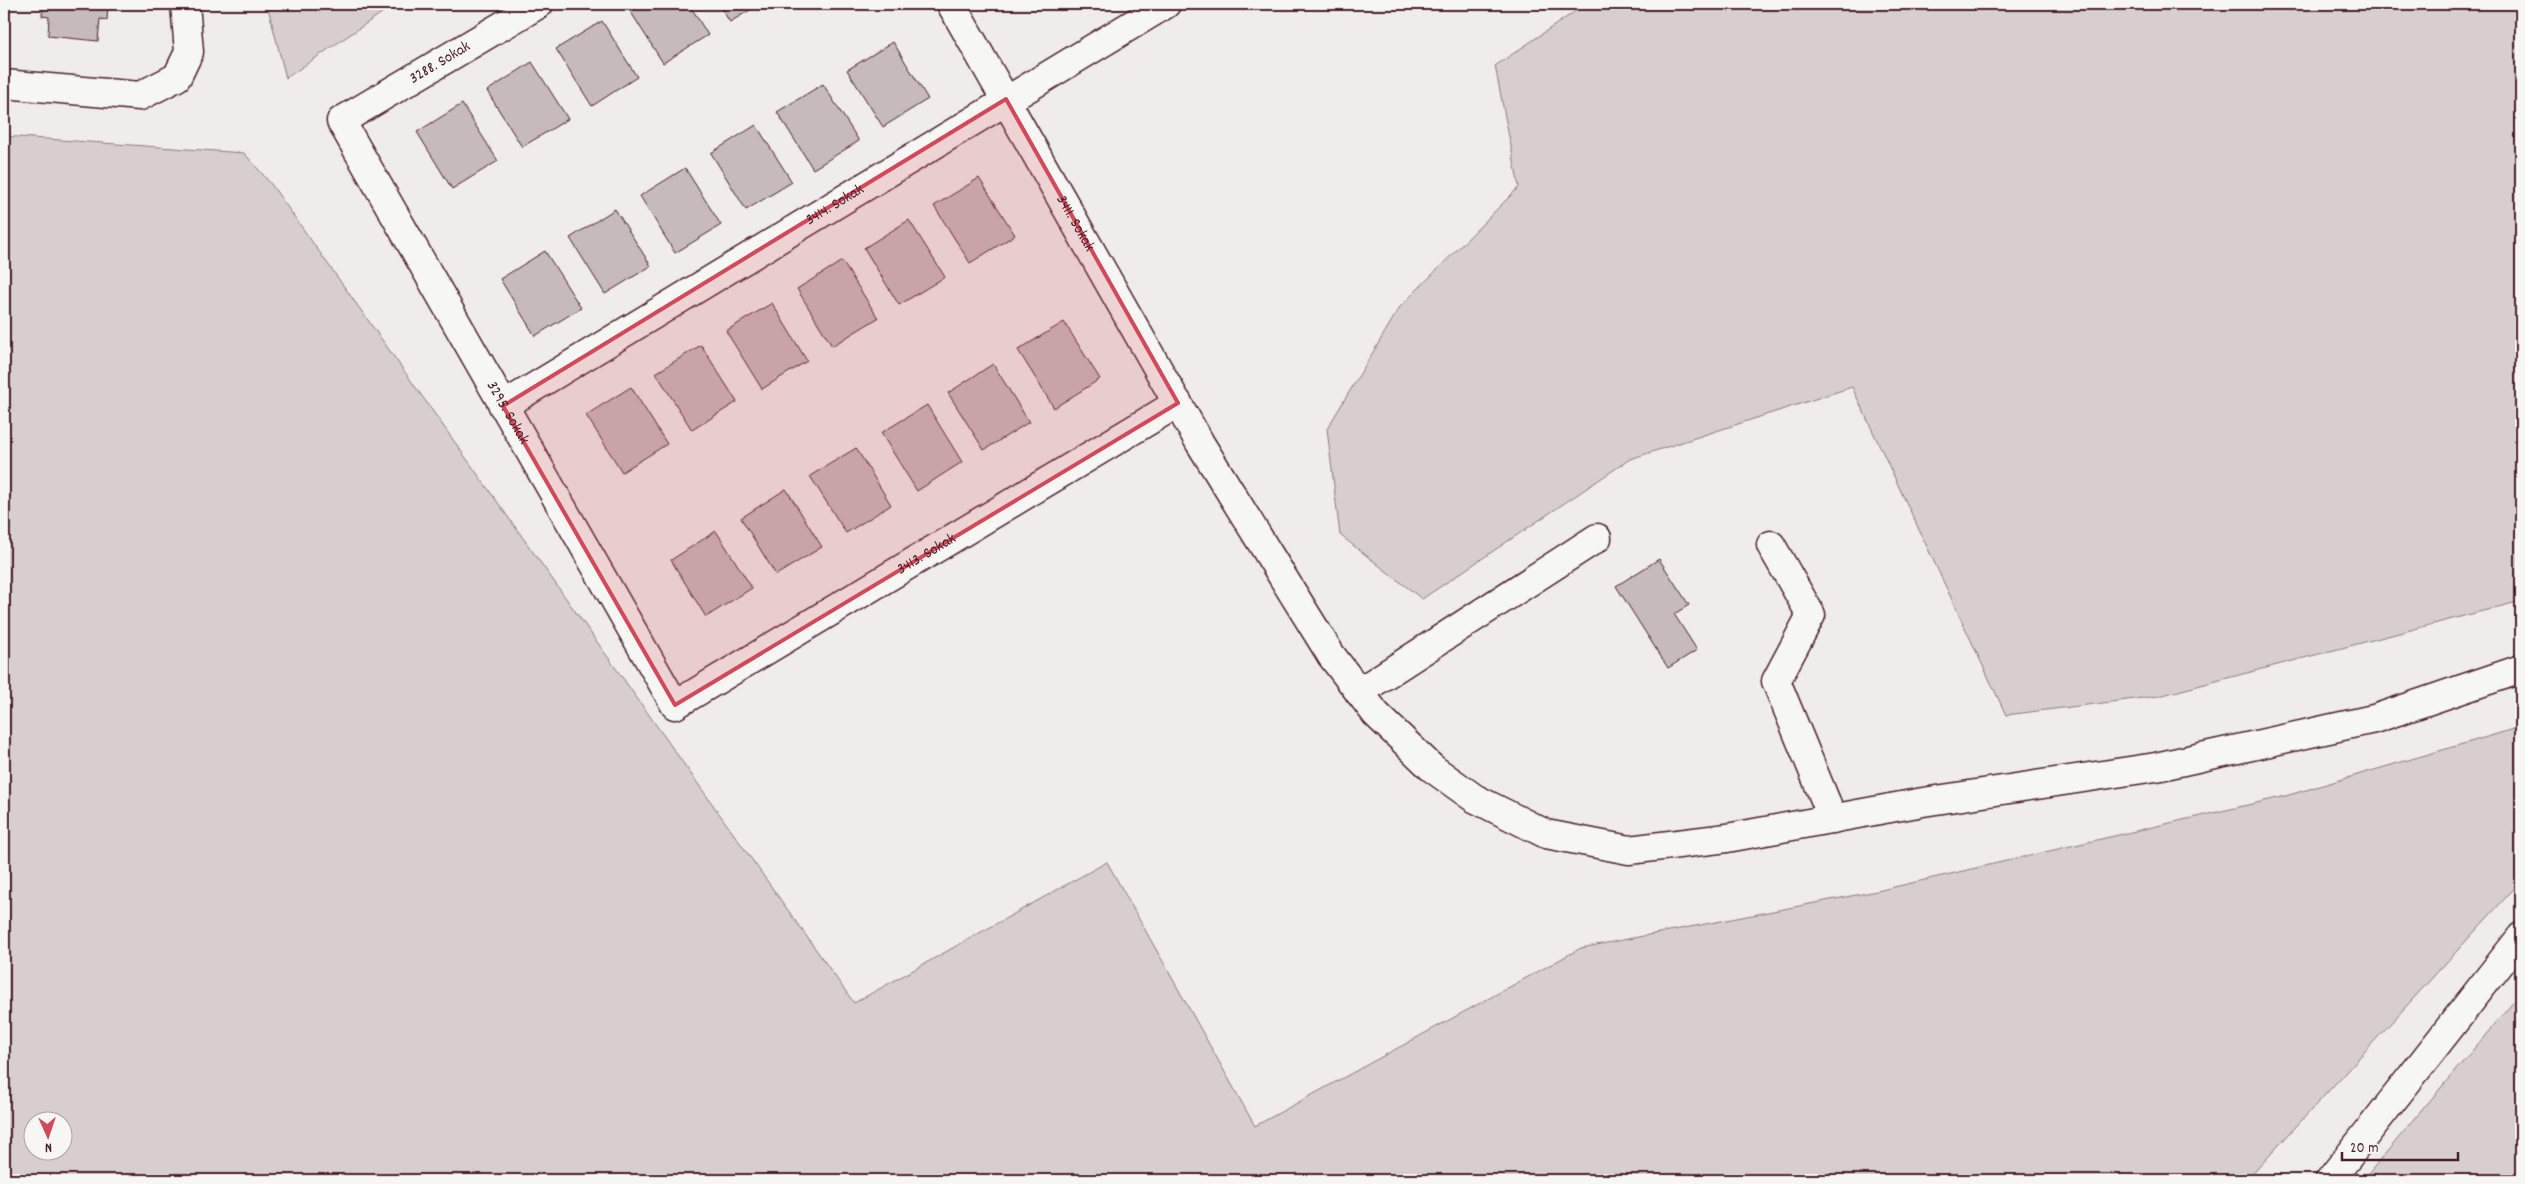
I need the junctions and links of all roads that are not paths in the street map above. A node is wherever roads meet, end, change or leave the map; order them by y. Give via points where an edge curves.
1 (186, 4) edge
2 (539, 4) edge
3 (951, 4) edge
4 (1166, 4) edge
5 (4, 84) edge
6 (1006, 99) junction
7 (341, 121) joint
8 (1178, 403) junction
9 (503, 406) junction
10 (1597, 538) dead end
11 (1771, 545) dead end
12 (2521, 670) edge
13 (1359, 692) junction
14 (675, 705) joint
15 (1833, 819) junction
16 (2521, 938) edge
17 (2330, 1180) edge

1 - 5 street via 189,52 177,77 140,96
2 - 7 street, 3288. Sokak
3 - 6 street, 3411. Sokak
4 - 6 street, 3414. Sokak
6 - 8 street, 3411. Sokak
6 - 9 street, 3414. Sokak
7 - 9 street, 3295. Sokak
8 - 13 street, 3411. Sokak via 1331,655
8 - 14 street, 3413. Sokak
9 - 14 street, 3295. Sokak
10 - 13 street
11 - 15 street via 1811,615 1776,680
12 - 15 street, 3411. Sokak via 2374,719 2156,767
13 - 15 street, 3411. Sokak via 1376,714 1432,768 1474,798 1546,834 1629,850 1728,838
16 - 17 street

